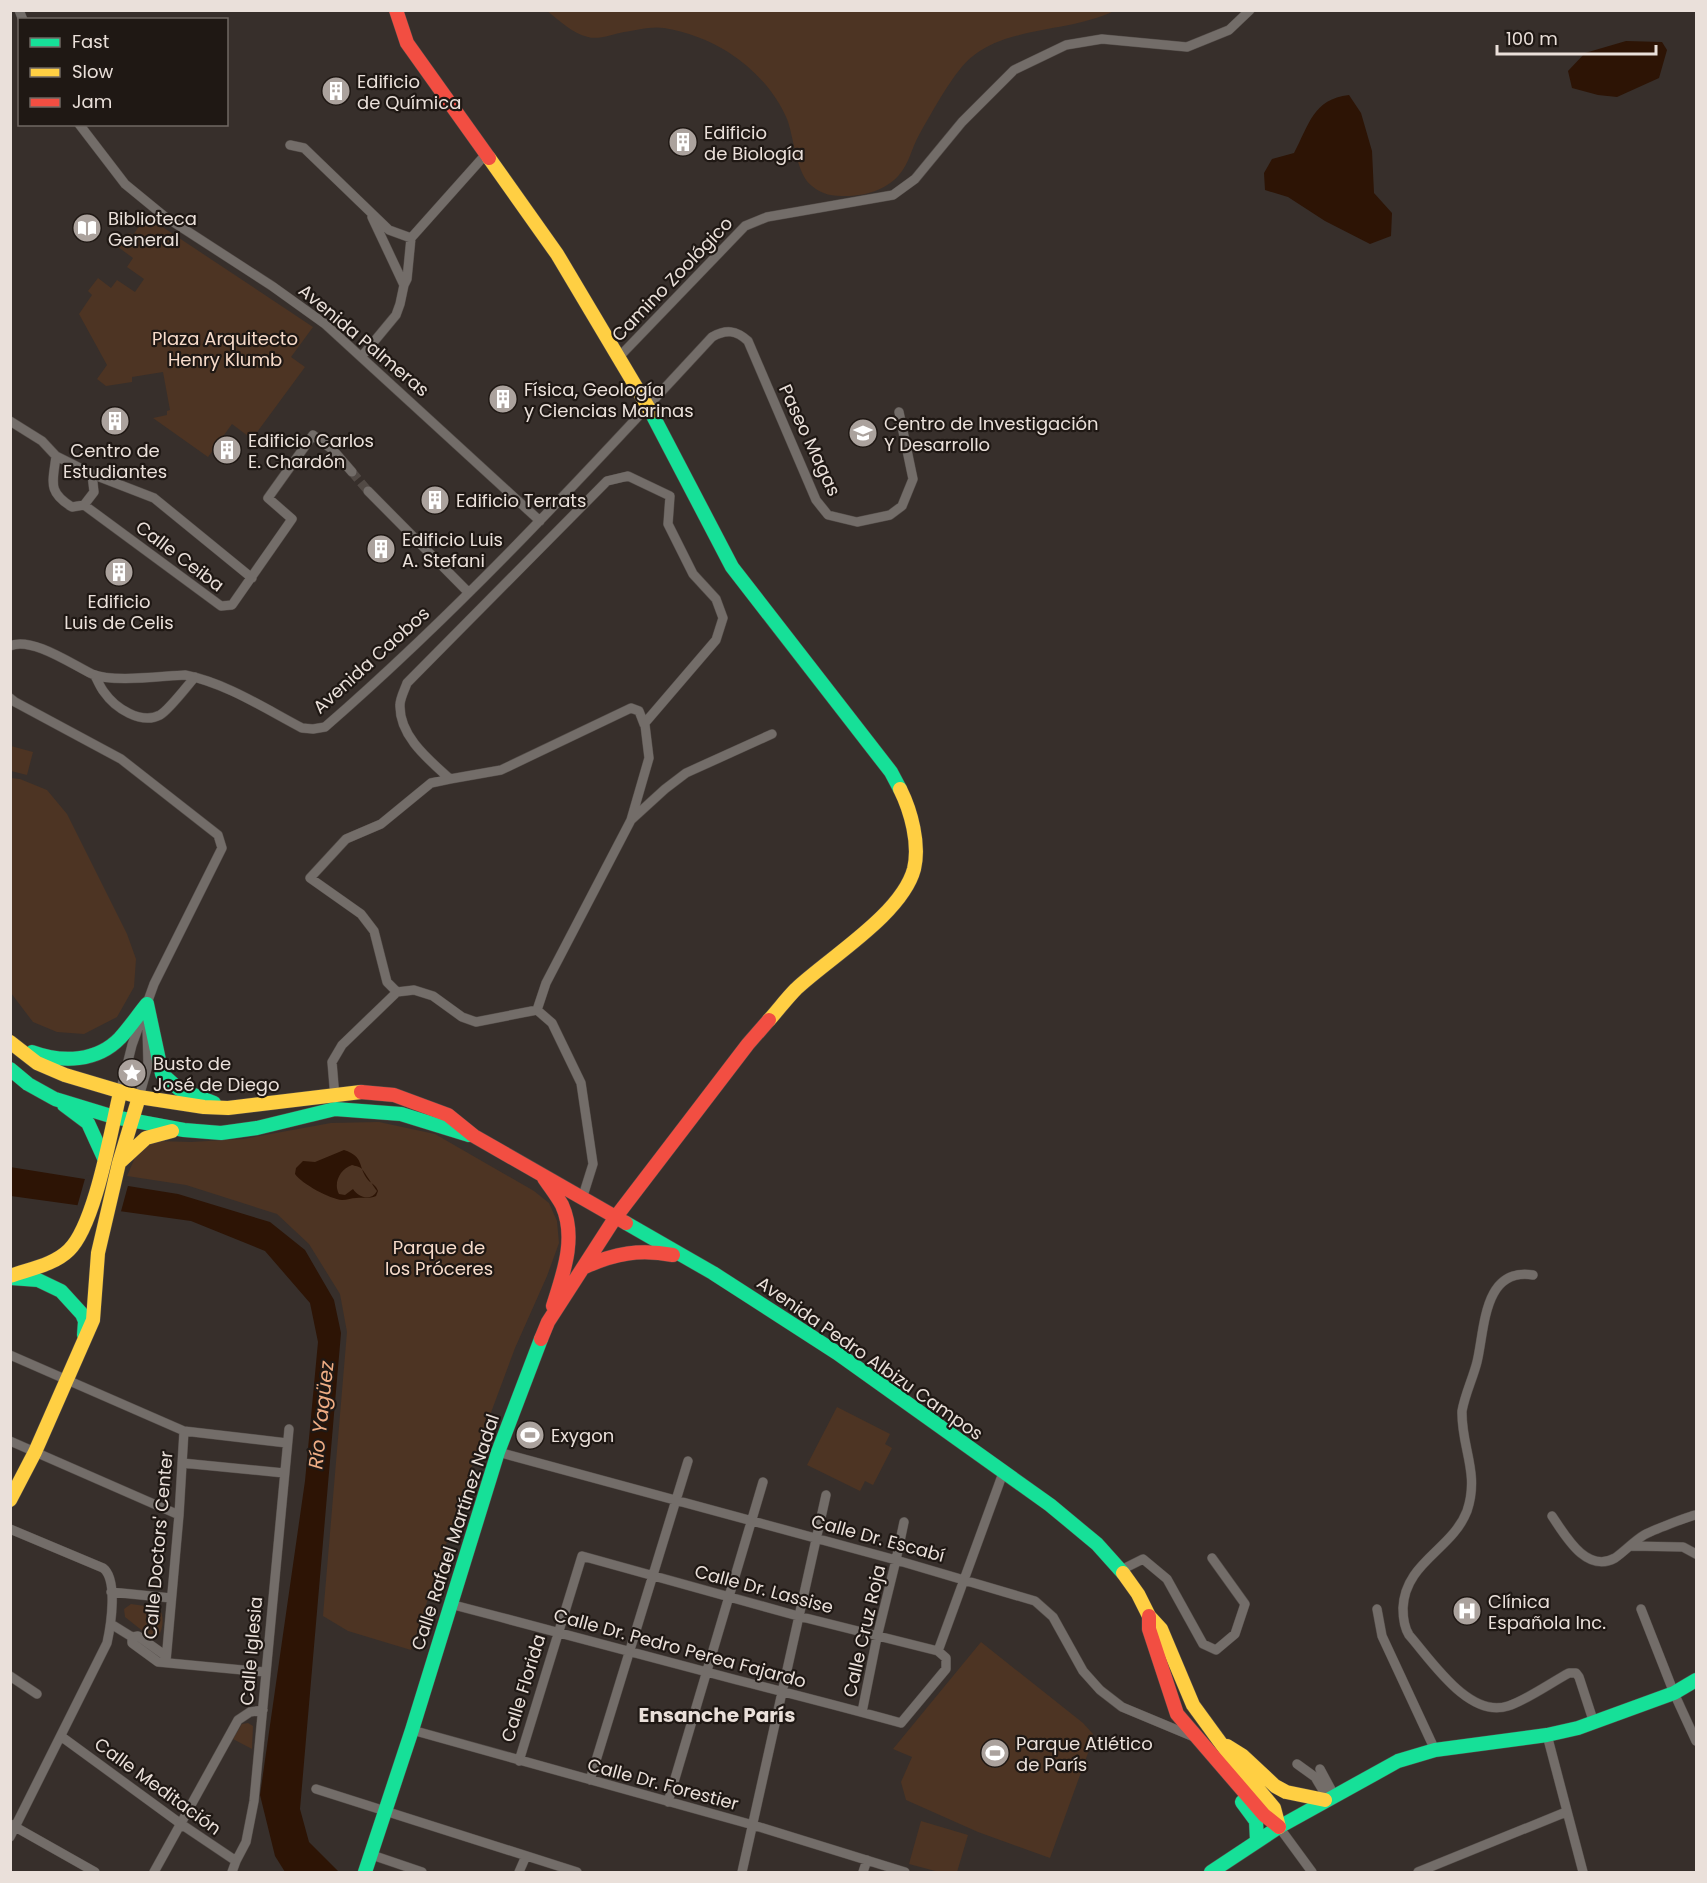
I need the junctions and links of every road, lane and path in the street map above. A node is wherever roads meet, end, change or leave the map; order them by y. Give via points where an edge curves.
1 (396, 10) edge
2 (1250, 10) edge
3 (81, 126) edge
4 (290, 145) dead end
5 (486, 154) junction
6 (370, 212) junction
7 (411, 238) junction
8 (404, 285) junction
9 (362, 356) junction
10 (619, 357) junction
11 (648, 406) junction
12 (899, 412) dead end
13 (10, 421) edge
14 (57, 456) junction
15 (352, 472) tunnel mouth
16 (92, 474) junction
17 (368, 491) tunnel mouth
18 (84, 505) junction
19 (540, 521) junction
20 (252, 578) junction
21 (468, 592) junction
22 (10, 646) edge
23 (95, 676) junction
24 (195, 677) junction
25 (10, 698) edge
26 (644, 724) junction
27 (772, 734) dead end
28 (450, 779) junction
29 (631, 820) junction
30 (397, 992) junction
31 (147, 1004) junction
32 (537, 1010) junction
33 (11, 1042) edge
34 (10, 1069) edge
35 (120, 1093) junction
36 (335, 1094) junction
37 (139, 1097) junction
38 (55, 1099) junction
39 (228, 1108) junction
40 (335, 1109) junction
41 (114, 1117) junction
42 (131, 1120) junction
43 (184, 1130) junction
44 (474, 1136) junction
45 (105, 1158) junction
46 (119, 1163) junction
47 (543, 1177) junction
48 (582, 1199) junction
49 (615, 1218) junction
50 (687, 1258) junction
51 (583, 1268) junction
52 (1533, 1275) dead end
53 (10, 1277) edge
54 (548, 1322) junction
55 (83, 1346) junction
56 (10, 1355) edge
57 (68, 1380) junction
58 (289, 1429) dead end
59 (184, 1431) junction
60 (10, 1442) edge
61 (287, 1443) junction
62 (35, 1452) junction
63 (498, 1452) junction
64 (688, 1461) dead end
65 (182, 1463) junction
66 (284, 1473) junction
67 (1003, 1473) junction
68 (763, 1482) dead end
69 (826, 1495) dead end
70 (10, 1500) edge
71 (676, 1501) junction
72 (179, 1515) junction
73 (1696, 1515) edge
74 (1552, 1516) dead end
75 (751, 1521) junction
76 (904, 1522) dead end
77 (10, 1529) edge
78 (818, 1538) junction
79 (1631, 1546) junction
80 (1696, 1554) edge
81 (582, 1556) joint
82 (1212, 1558) dead end
83 (897, 1560) junction
84 (1120, 1570) junction
85 (652, 1576) junction
86 (965, 1580) junction
87 (111, 1592) junction
88 (728, 1597) junction
89 (171, 1598) junction
90 (450, 1604) junction
91 (1377, 1609) dead end
92 (1641, 1609) dead end
93 (798, 1616) junction
94 (1149, 1616) junction
95 (111, 1624) junction
96 (557, 1633) junction
97 (877, 1637) junction
98 (938, 1651) junction
99 (630, 1652) junction
100 (166, 1659) junction
101 (705, 1671) junction
102 (265, 1672) junction
103 (10, 1676) edge
104 (1696, 1680) edge
105 (782, 1692) junction
106 (1674, 1693) junction
107 (37, 1695) dead end
108 (263, 1710) junction
109 (862, 1712) junction
110 (1594, 1723) junction
111 (412, 1730) junction
112 (1547, 1735) junction
113 (62, 1737) junction
114 (1196, 1738) junction
115 (1218, 1741) junction
116 (1696, 1741) edge
117 (1435, 1750) junction
118 (519, 1761) junction
119 (1298, 1764) dead end
120 (1320, 1769) dead end
121 (590, 1780) junction
122 (316, 1789) dead end
123 (1329, 1798) junction
124 (668, 1802) junction
125 (386, 1811) junction
126 (1566, 1812) junction
127 (181, 1824) junction
128 (13, 1825) edge
129 (753, 1825) junction
130 (1279, 1827) junction
131 (10, 1837) edge
132 (1257, 1840) junction
133 (372, 1855) junction
134 (526, 1856) junction
135 (867, 1860) junction
136 (236, 1861) junction
137 (561, 1870) edge
138 (95, 1872) edge
139 (154, 1872) edge
140 (232, 1872) edge
141 (365, 1872) edge
142 (422, 1872) edge
143 (519, 1872) edge
144 (577, 1872) edge
145 (742, 1872) edge
146 (863, 1872) edge
147 (905, 1872) edge
148 (1211, 1872) edge
149 (1312, 1872) edge
150 (1418, 1872) edge
151 (1583, 1872) edge

1 - 5 main road, Calle Rafael Martínez Nadal via 407,43
2 - 10 street, Camino Zoológico via 1229,30 1187,47 1102,39 1066,45 1014,70 915,179 893,195 767,217 745,226
3 - 9 street, Avenida Palmeras via 125,184 164,216 272,286
4 - 6 street via 304,148
5 - 7 street
5 - 10 main road, Calle Rafael Martínez Nadal via 557,254
6 - 7 street via 389,230
6 - 8 street
7 - 8 street
8 - 9 street via 396,315
9 - 19 street, Avenida Palmeras
10 - 11 main road, Calle Rafael Martínez Nadal
11 - 12 street, Paseo Magas via 712,337 729,331 740,333 755,354 816,500 828,514 857,522 890,514 902,506 913,479
11 - 19 street, Avenida Caobos
11 - 49 main road, Calle Rafael Martínez Nadal via 732,567 891,772 907,804 915,841 914,868 904,891 870,928 796,989 748,1044
13 - 14 street, Calle Ceiba via 42,441
14 - 16 street, Calle Ceiba
14 - 18 street, Calle Ceiba via 53,485 58,498 72,507
15 - 20 street, Calle Ceiba via 313,435 268,498 292,519
16 - 18 street via 94,492
16 - 20 street, Calle Ceiba via 154,498
17 - 21 street
18 - 20 street, Calle Ceiba via 221,606 232,605
19 - 21 street, Avenida Caobos
21 - 24 street, Avenida Caobos via 325,727 302,728 215,683
22 - 23 street, Avenida Caobos via 38,647
23 - 24 street, Avenida Caobos
23 - 24 street via 104,693 119,707 147,718 161,714
25 - 31 street via 121,759 218,835 222,849
26 - 28 street via 639,711 631,708 501,770
26 - 28 street via 716,640 723,618 716,599 693,574 668,524 670,496 628,476 607,481 408,682 399,704 403,726 425,757
26 - 29 street via 649,758
27 - 29 street via 686,773
28 - 30 street via 431,783 381,824 346,839 310,878 361,914 374,931 387,982
29 - 32 street via 546,983
30 - 32 street via 414,990 433,996 462,1017 477,1022
30 - 36 street via 342,1045 332,1062
31 - 33 main road via 119,1040 99,1054 43,1058
31 - 35 street
31 - 37 street via 148,1065
31 - 39 main road via 166,1080 181,1091
32 - 48 street via 552,1023 581,1083 593,1164
33 - 35 main road, Avenida Pedro Albizu Campos via 37,1064
34 - 38 main road
35 - 37 main road, Avenida Pedro Albizu Campos
35 - 41 main road
36 - 39 main road, Avenida Pedro Albizu Campos
36 - 40 street
36 - 44 main road, Avenida Pedro Albizu Campos via 394,1095 448,1115
37 - 39 main road, Avenida Pedro Albizu Campos
37 - 42 main road
38 - 41 main road, Avenida Pedro Albizu Campos
38 - 45 main road via 88,1123
40 - 43 main road, Avenida Pedro Albizu Campos via 239,1131
40 - 44 main road, Avenida Pedro Albizu Campos via 400,1114
41 - 42 main road, Avenida Pedro Albizu Campos
41 - 45 main road
42 - 43 main road, Avenida Pedro Albizu Campos
42 - 46 main road
43 - 46 main road via 146,1138
44 - 47 main road, Avenida Pedro Albizu Campos
45 - 53 main road via 88,1216 69,1250
46 - 55 main road via 98,1253 93,1320
47 - 48 main road, Avenida Pedro Albizu Campos
47 - 54 main road via 564,1209 570,1236 567,1262
48 - 49 main road, Avenida Pedro Albizu Campos
49 - 50 main road, Avenida Pedro Albizu Campos
49 - 51 main road, Calle Rafael Martínez Nadal
50 - 51 main road via 648,1250 628,1251
50 - 67 main road, Avenida Pedro Albizu Campos via 837,1353
51 - 54 main road, Calle Rafael Martínez Nadal
52 - 110 street via 1509,1278 1490,1301 1462,1411 1472,1471 1470,1497 1452,1535 1409,1582 1404,1595 1405,1628 1466,1697 1492,1708 1509,1706 1569,1673 1576,1673
53 - 55 main road via 42,1280 68,1294 85,1320
54 - 63 main road, Calle Rafael Martínez Nadal
55 - 57 main road
56 - 57 street
57 - 59 street
57 - 62 main road
58 - 61 street, Calle Iglesia
59 - 61 street
59 - 65 street, Calle Doctors' Center
60 - 62 street
61 - 66 street, Calle Iglesia
62 - 70 main road
62 - 72 street
63 - 71 street, Calle Dr. Escabí
63 - 90 main road, Calle Rafael Martínez Nadal
64 - 71 street
65 - 66 street
65 - 72 street, Calle Doctors' Center
66 - 102 street, Calle Iglesia
67 - 84 main road, Avenida Pedro Albizu Campos via 1050,1505 1097,1544
67 - 86 street
68 - 75 street
69 - 78 street
71 - 75 street, Calle Dr. Escabí
71 - 85 street
72 - 89 street, Calle Doctors' Center
73 - 79 street via 1644,1535
74 - 79 street via 1572,1544 1590,1560 1612,1559
75 - 78 street, Calle Dr. Escabí
75 - 88 street
76 - 83 street, Calle Cruz Roja
77 - 87 street via 103,1568 111,1578
78 - 83 street, Calle Dr. Escabí
78 - 93 street
79 - 80 street via 1683,1547
81 - 85 street, Calle Dr. Lassise
81 - 96 street, Calle Florida
82 - 84 street via 1245,1604 1235,1634 1216,1650 1203,1644 1167,1579 1143,1559
83 - 86 street, Calle Dr. Escabí
83 - 97 street, Calle Cruz Roja
84 - 94 main road, Avenida Pedro Albizu Campos
85 - 88 street, Calle Dr. Lassise
85 - 99 street
86 - 98 street
86 - 114 street, Calle Dr. Escabí via 1035,1600 1053,1617 1083,1671 1100,1690 1122,1707
87 - 89 street
87 - 95 street
88 - 93 street, Calle Dr. Lassise
88 - 101 street
89 - 100 street, Calle Doctors' Center
90 - 96 street, Calle Dr. Pedro Perea Fajardo
90 - 111 main road, Calle Rafael Martínez Nadal
91 - 117 street via 1382,1636
92 - 106 street
93 - 97 street, Calle Dr. Lassise
93 - 105 street
94 - 114 main road, Avenida Pedro Albizu Campos via 1149,1629 1177,1714
94 - 115 main road, Avenida Pedro Albizu Campos via 1161,1629 1193,1705
95 - 100 street via 132,1637 138,1636
95 - 113 street via 107,1643
96 - 99 street, Calle Dr. Pedro Perea Fajardo
96 - 118 street, Calle Florida
97 - 98 street, Calle Dr. Lassise
97 - 109 street, Calle Cruz Roja
98 - 109 street, Calle Dr. Pedro Perea Fajardo via 946,1658 946,1669 901,1723
99 - 101 street, Calle Dr. Pedro Perea Fajardo
99 - 121 street
100 - 102 street
101 - 105 street, Calle Dr. Pedro Perea Fajardo
101 - 124 street
102 - 108 street, Calle Iglesia
103 - 107 street
104 - 106 main road
105 - 109 street, Calle Dr. Pedro Perea Fajardo
105 - 129 street
106 - 110 main road
106 - 116 street
108 - 127 street via 238,1720
108 - 136 street, Calle Iglesia via 252,1812 246,1842
110 - 112 main road
111 - 118 street, Calle Dr. Forestier
111 - 125 main road, Calle Rafael Martínez Nadal
112 - 117 main road
112 - 126 street
113 - 127 street, Calle Meditación
113 - 128 street
114 - 130 main road, Avenida Pedro Albizu Campos
114 - 132 main road via 1198,1752 1251,1812 1256,1821
115 - 123 main road via 1286,1792
115 - 130 main road, Avenida Pedro Albizu Campos via 1274,1808
117 - 123 main road via 1398,1761
118 - 121 street, Calle Dr. Forestier
119 - 123 street via 1315,1777
120 - 123 street
121 - 124 street, Calle Dr. Forestier
122 - 125 street
123 - 130 main road
124 - 129 street, Calle Dr. Forestier
125 - 133 main road, Calle Rafael Martínez Nadal
125 - 134 street
126 - 150 street
126 - 151 street
127 - 136 street, Calle Meditación
127 - 139 street
128 - 131 street
128 - 138 street
129 - 135 street, Calle Dr. Forestier
129 - 145 street
130 - 132 main road
130 - 149 street
132 - 148 main road
133 - 141 main road, Calle Rafael Martínez Nadal
133 - 142 street
134 - 137 street
134 - 143 street
135 - 146 street
135 - 147 street, Calle Dr. Forestier
136 - 140 street, Calle Iglesia
137 - 144 street

